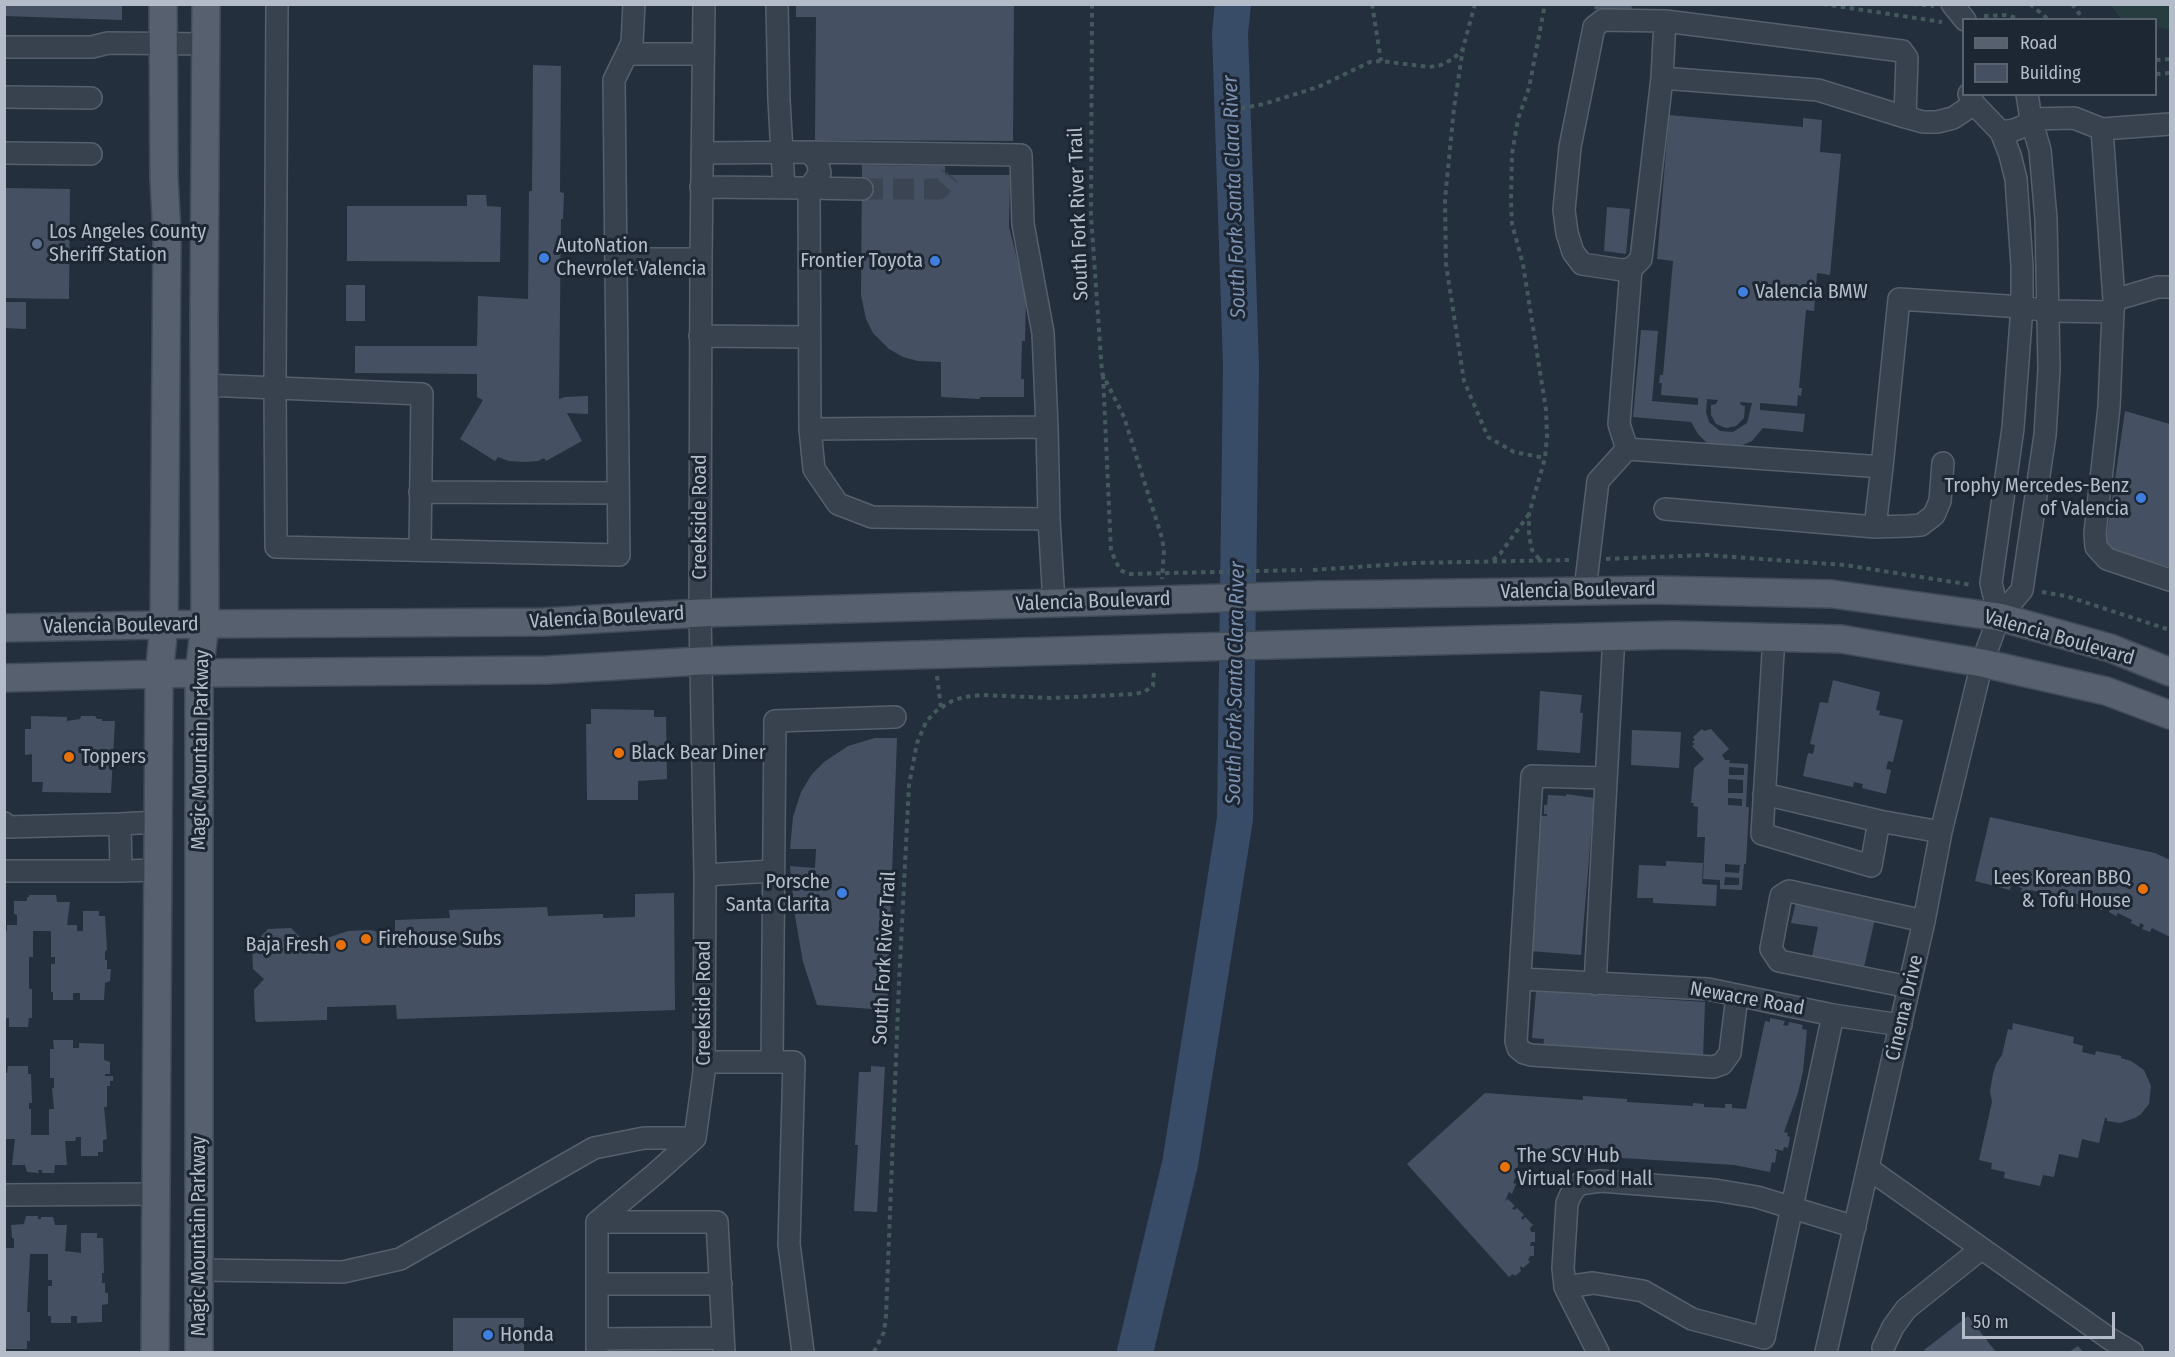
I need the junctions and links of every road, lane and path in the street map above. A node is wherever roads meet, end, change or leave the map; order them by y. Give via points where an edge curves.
1 (163, 4) edge
2 (206, 4) edge
3 (277, 4) edge
4 (634, 4) edge
5 (704, 4) edge
6 (777, 4) edge
7 (1092, 4) edge
8 (1372, 4) edge
9 (1475, 4) edge
10 (1545, 4) edge
11 (1823, 4) edge
12 (1913, 4) edge
13 (1940, 4) edge
14 (2030, 4) edge
15 (2072, 4) edge
16 (1961, 16) edge
17 (2016, 18) edge
18 (2047, 18) edge
19 (2082, 18) edge
20 (1665, 21) junction
21 (164, 44) junction
22 (206, 44) junction
23 (4, 47) edge
24 (1463, 48) junction
25 (627, 54) junction
26 (703, 54) junction
27 (1381, 61) junction
28 (1662, 78) junction
29 (2027, 96) edge
30 (4, 97) edge
31 (91, 98) dead end
32 (1972, 99) edge
33 (1232, 110) dead end
34 (1905, 117) junction
35 (2031, 119) junction
36 (2170, 124) edge
37 (2102, 129) junction
38 (2001, 132) junction
39 (783, 152) junction
40 (809, 152) junction
41 (4, 153) edge
42 (702, 153) junction
43 (91, 154) dead end
44 (701, 188) junction
45 (784, 188) junction
46 (809, 188) junction
47 (862, 189) tunnel mouth
48 (616, 259) junction
49 (700, 259) junction
50 (1631, 269) junction
51 (2170, 288) edge
52 (2113, 306) junction
53 (2022, 307) junction
54 (2048, 311) junction
55 (700, 336) junction
56 (809, 337) junction
57 (1102, 374) junction
58 (206, 386) junction
59 (275, 387) junction
60 (1124, 417) dead end
61 (1047, 427) junction
62 (810, 429) junction
63 (1627, 449) junction
64 (1545, 458) junction
65 (1943, 464) dead end
66 (1882, 467) junction
67 (420, 492) junction
68 (618, 493) junction
69 (1665, 509) dead end
70 (1529, 514) junction
71 (1049, 519) junction
72 (1875, 527) junction
73 (420, 549) junction
74 (1539, 560) dead end
75 (2170, 580) edge
76 (1315, 582) junction
77 (1585, 590) junction
78 (1054, 603) junction
79 (700, 613) junction
80 (1999, 617) junction
81 (205, 624) junction
82 (164, 626) junction
83 (4, 628) edge
84 (1614, 635) junction
85 (1774, 637) junction
86 (700, 661) junction
87 (1982, 663) junction
88 (937, 672) dead end
89 (2170, 672) edge
90 (199, 673) junction
91 (159, 675) junction
92 (4, 678) edge
93 (1074, 697) dead end
94 (941, 707) junction
95 (2170, 715) edge
96 (895, 717) dead end
97 (1606, 778) junction
98 (1764, 794) junction
99 (1880, 821) junction
100 (157, 822) junction
101 (4, 824) edge
102 (120, 824) junction
103 (1941, 832) junction
104 (157, 870) junction
105 (4, 871) edge
106 (121, 871) junction
107 (772, 871) junction
108 (705, 875) junction
109 (1924, 921) junction
110 (1521, 979) junction
111 (1595, 984) junction
112 (1909, 987) junction
113 (1737, 996) junction
114 (1833, 1015) junction
115 (1900, 1025) junction
116 (704, 1062) junction
117 (772, 1062) junction
118 (695, 1138) junction
119 (1869, 1168) junction
120 (155, 1194) junction
121 (4, 1195) edge
122 (1793, 1208) junction
123 (597, 1222) junction
124 (1855, 1227) junction
125 (1981, 1249) junction
126 (200, 1270) junction
127 (597, 1284) junction
128 (721, 1284) junction
129 (1565, 1287) junction
130 (724, 1345) edge
131 (597, 1346) edge
132 (1883, 1348) dead end
133 (155, 1353) edge
134 (199, 1353) edge
135 (803, 1353) edge
136 (874, 1353) edge
137 (1598, 1353) edge
138 (1826, 1353) edge
139 (2132, 1353) edge

1 - 21 main road, Magic Mountain Parkway
2 - 22 main road, Magic Mountain Parkway
3 - 59 street
4 - 25 street via 632,43
5 - 26 street, Creekside Road
6 - 39 street
7 - 57 path, South Fork River Trail via 1091,216
8 - 27 path
9 - 24 path
10 - 64 path via 1529,88 1516,128 1511,201 1546,410
11 - 16 path
12 - 13 path
14 - 18 path
15 - 19 path
16 - 17 path via 1996,14
20 - 28 street
20 - 34 street via 1902,51 1907,58
20 - 50 street via 1603,20 1594,27 1570,147 1564,210 1573,252 1582,264
21 - 22 street
21 - 23 street via 108,42 92,47
21 - 82 main road, Magic Mountain Parkway
22 - 58 main road, Magic Mountain Parkway
24 - 27 path via 1453,59 1428,68
24 - 64 path via 1445,199 1446,264 1464,381 1488,437 1514,452
25 - 26 street
25 - 48 street via 614,80
26 - 42 street, Creekside Road
27 - 33 path via 1370,62 1318,87
28 - 34 street via 1818,90
28 - 50 street via 1641,259
29 - 35 street
30 - 31 street
32 - 34 street via 1953,118 1923,122
32 - 38 street
35 - 37 street via 2074,118
35 - 38 street via 2024,126
35 - 54 street via 2040,150
36 - 37 street
37 - 52 street
38 - 53 street via 2016,179
39 - 40 street
39 - 42 street
39 - 45 street
40 - 46 street via 820,173
40 - 61 street via 951,164 1021,155 1023,224 1043,333
41 - 43 street
42 - 44 street, Creekside Road
44 - 45 street
44 - 49 street, Creekside Road
45 - 46 street
46 - 47 street
46 - 56 street
48 - 49 street
48 - 68 street
49 - 55 street, Creekside Road
50 - 63 street via 1619,424
51 - 52 street via 2158,287
52 - 54 street
52 - 75 street via 2109,407 2096,547 2107,559
53 - 54 street
53 - 66 street via 1899,299
53 - 80 street via 2013,428 1991,583
54 - 80 street via 2045,435 2022,590
55 - 56 street
55 - 79 street, Creekside Road
56 - 62 street
57 - 60 path, South Fork River Trail
57 - 76 path, bridge via 1111,551 1120,570 1129,574
58 - 59 street
58 - 81 main road, Magic Mountain Parkway
59 - 67 street via 422,394
59 - 73 street via 276,547
61 - 62 street
61 - 71 street
62 - 71 street via 814,469 838,504 872,517
63 - 66 street
63 - 77 street via 1598,482
64 - 70 path
65 - 72 street via 1940,501 1934,515 1921,525
66 - 72 street
67 - 68 street
67 - 73 street
68 - 73 street via 619,555
69 - 72 street
70 - 74 path via 1532,550
70 - 76 path via 1492,560 1414,563
71 - 78 street
76 - 77 main road, Valencia Boulevard
76 - 78 main road, Valencia Boulevard, bridge via 1128,601
77 - 80 main road, Valencia Boulevard via 1832,594
78 - 79 main road, Valencia Boulevard
79 - 81 main road, Valencia Boulevard via 544,622
79 - 86 street, Creekside Road
80 - 87 street, Cinema Drive
80 - 89 main road, Valencia Boulevard via 2110,648
81 - 82 main road, Valencia Boulevard
81 - 90 main road, Magic Mountain Parkway
82 - 83 main road, Valencia Boulevard
82 - 91 main road, Magic Mountain Parkway
84 - 85 main road, Valencia Boulevard
84 - 86 main road, Valencia Boulevard, bridge
84 - 97 street
85 - 87 main road, Valencia Boulevard via 1841,639
85 - 98 street
86 - 90 main road, Valencia Boulevard via 548,670
86 - 108 street, Creekside Road
87 - 95 main road, Valencia Boulevard via 2106,691
87 - 103 street, Cinema Drive
88 - 94 path
90 - 91 main road, Valencia Boulevard
90 - 126 main road, Magic Mountain Parkway
91 - 92 main road, Valencia Boulevard
91 - 100 main road, Magic Mountain Parkway
93 - 94 path via 982,695 952,700
94 - 136 path, South Fork River Trail via 926,722 909,785 886,1315 884,1332
96 - 107 street via 775,721
97 - 110 street via 1532,776
97 - 111 street
98 - 99 street
98 - 99 street via 1762,834 1871,866
99 - 103 street
100 - 102 street
100 - 104 main road, Magic Mountain Parkway
101 - 102 street
102 - 106 street
103 - 109 street, Cinema Drive
104 - 106 street
104 - 120 main road, Magic Mountain Parkway
105 - 106 street
107 - 108 street
107 - 117 street
108 - 116 street, Creekside Road
109 - 112 street, Cinema Drive
109 - 112 street via 1789,891 1781,896 1771,950 1779,961
110 - 111 street, Newacre Road
110 - 113 street via 1516,1041 1524,1053 1531,1055 1713,1067 1722,1064 1730,1053
111 - 113 street, Newacre Road via 1708,988
112 - 115 street, Cinema Drive
113 - 114 street, Newacre Road
114 - 115 street, Newacre Road
114 - 122 street
115 - 119 street, Cinema Drive
116 - 117 street
116 - 118 street, Creekside Road
117 - 135 street via 795,1062 789,1244
118 - 123 street
118 - 126 street via 644,1137 594,1148 400,1259 343,1272
119 - 124 street, Cinema Drive
119 - 125 street
120 - 121 street
120 - 133 main road, Magic Mountain Parkway
122 - 124 street
122 - 129 street via 1715,1190 1601,1181 1579,1185 1567,1203
122 - 129 street via 1764,1338 1692,1319 1643,1291 1593,1283
123 - 127 street
123 - 128 street via 717,1222
124 - 138 street, Cinema Drive
125 - 132 street via 1906,1309
125 - 139 street
126 - 134 main road, Magic Mountain Parkway
127 - 128 street
127 - 131 street
128 - 130 street
129 - 137 street
130 - 131 street

